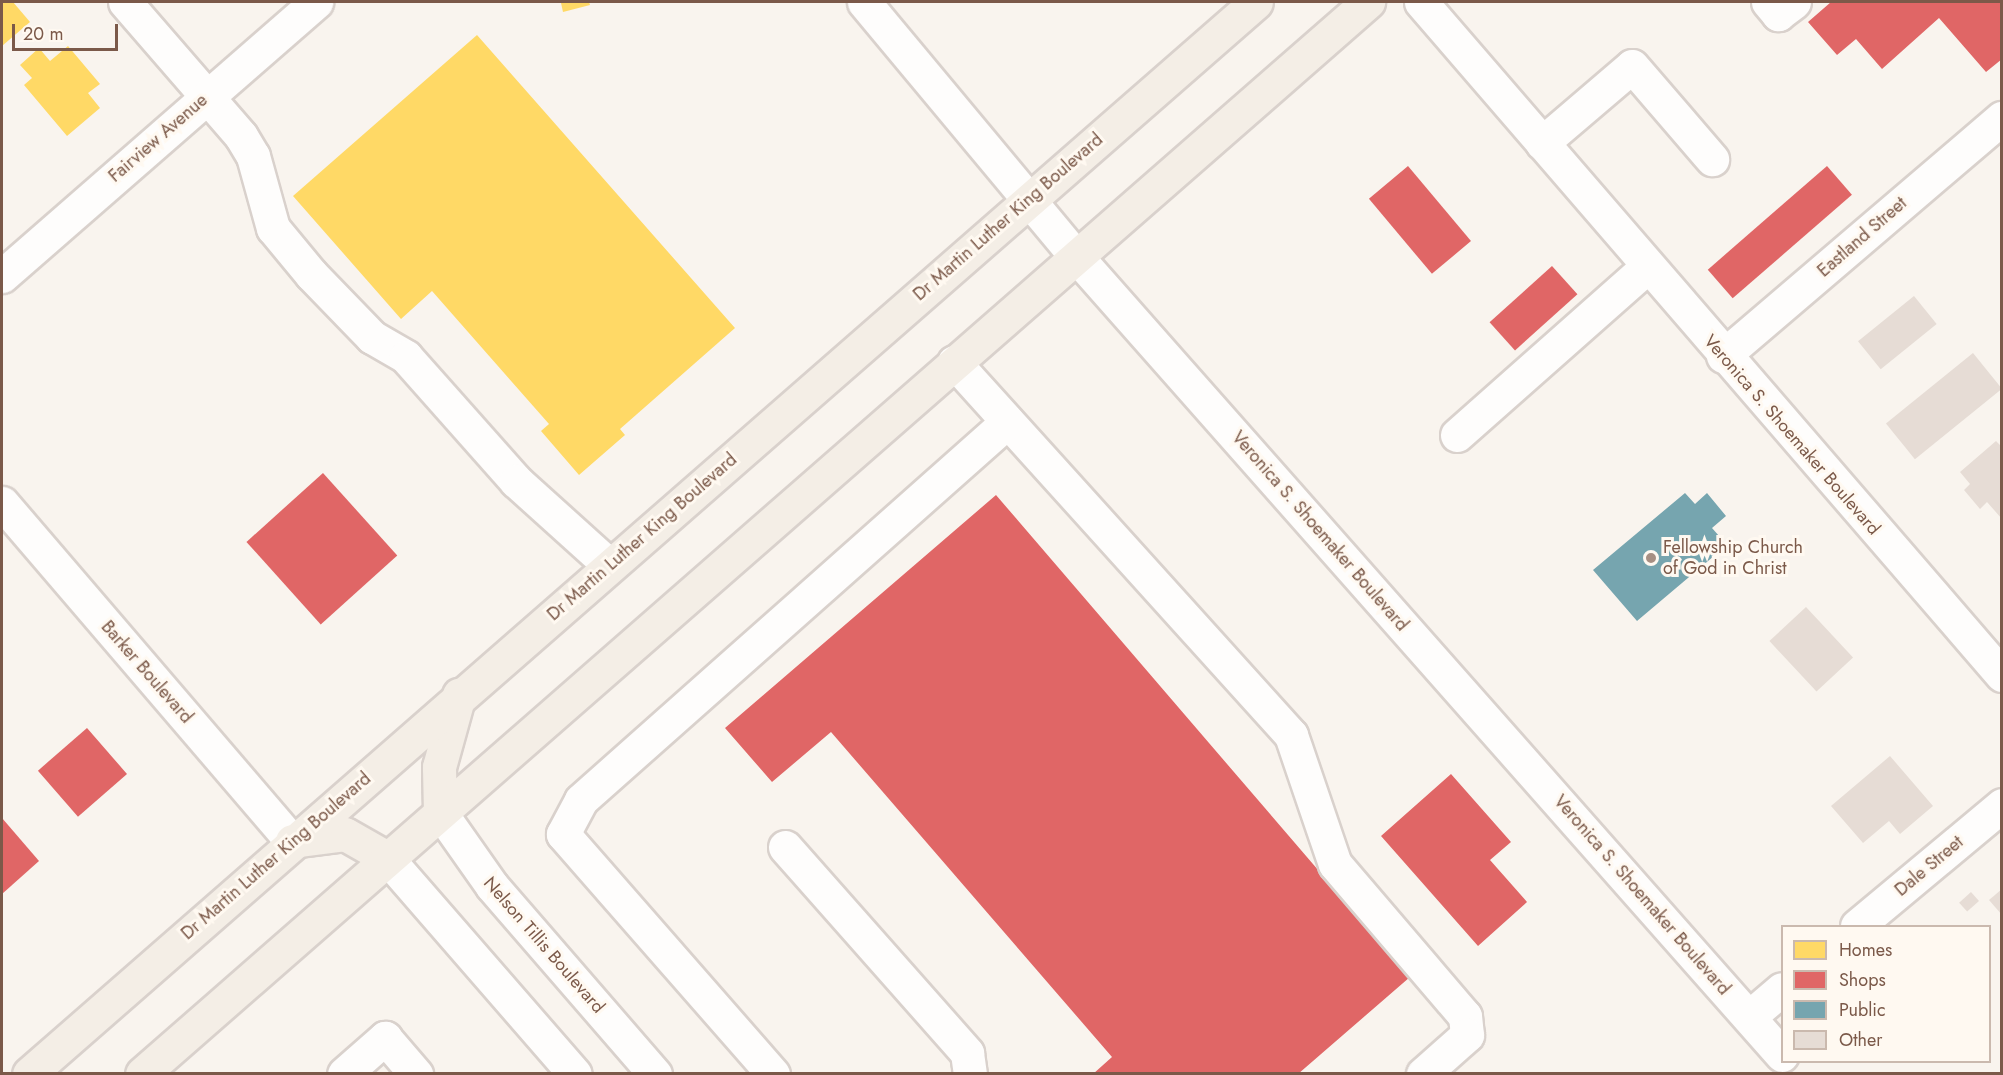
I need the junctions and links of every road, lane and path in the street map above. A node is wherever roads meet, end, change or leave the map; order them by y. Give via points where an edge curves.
1 (125, 2) edge
2 (316, 2) edge
3 (864, 2) edge
4 (1256, 2) edge
5 (1368, 2) edge
6 (1421, 2) edge
7 (1768, 2) edge
8 (1794, 2) edge
9 (204, 96) junction
10 (2001, 118) edge
11 (1542, 143) junction
12 (1712, 159) dead end
13 (1029, 200) junction
14 (1076, 256) junction
15 (1647, 267) junction
16 (2, 276) edge
17 (1724, 356) junction
18 (954, 362) junction
19 (1007, 422) junction
20 (1457, 435) dead end
21 (2, 503) edge
22 (609, 565) junction
23 (2001, 675) edge
24 (459, 696) junction
25 (2001, 805) edge
26 (440, 812) junction
27 (292, 841) junction
28 (785, 847) dead end
29 (387, 858) junction
30 (1859, 925) edge
31 (1781, 990) edge
32 (1749, 1017) junction
33 (1781, 1054) edge
34 (29, 1074) edge
35 (142, 1074) edge
36 (344, 1074) edge
37 (416, 1074) edge
38 (574, 1074) edge
39 (655, 1074) edge
40 (773, 1074) edge
41 (970, 1074) edge
42 (1423, 1074) edge

1 - 9 street
2 - 9 street, Fairview Avenue
3 - 13 street, Veronica S. Shoemaker Boulevard
4 - 13 main road, Dr Martin Luther King Boulevard
5 - 14 main road
6 - 11 street, Veronica S. Shoemaker Boulevard
7 - 8 street via 1778,14
9 - 16 street, Fairview Avenue
9 - 22 street via 241,136 253,156 273,228 311,274 372,337 406,357 516,481
10 - 17 street, Eastland Street
11 - 12 street via 1632,66
11 - 15 street, Veronica S. Shoemaker Boulevard
13 - 14 street, Veronica S. Shoemaker Boulevard
13 - 22 main road, Dr Martin Luther King Boulevard
14 - 18 main road
14 - 32 street, Veronica S. Shoemaker Boulevard
15 - 17 street, Veronica S. Shoemaker Boulevard
15 - 20 street
17 - 23 street, Veronica S. Shoemaker Boulevard
18 - 19 street
18 - 26 main road
19 - 40 street via 581,800 563,834
19 - 42 street via 1291,735 1335,864 1465,1016 1467,1035
21 - 27 street, Barker Boulevard
22 - 24 main road, Dr Martin Luther King Boulevard
24 - 26 main road via 439,767
24 - 27 main road, Dr Martin Luther King Boulevard
25 - 30 street, Dale Street
26 - 29 main road
26 - 39 street, Nelson Tillis Boulevard via 492,886
27 - 29 main road via 345,834
27 - 34 main road, Dr Martin Luther King Boulevard
28 - 41 street via 967,1053
29 - 35 main road
29 - 38 street
31 - 32 street
32 - 33 street, Veronica S. Shoemaker Boulevard
36 - 37 street via 385,1038

